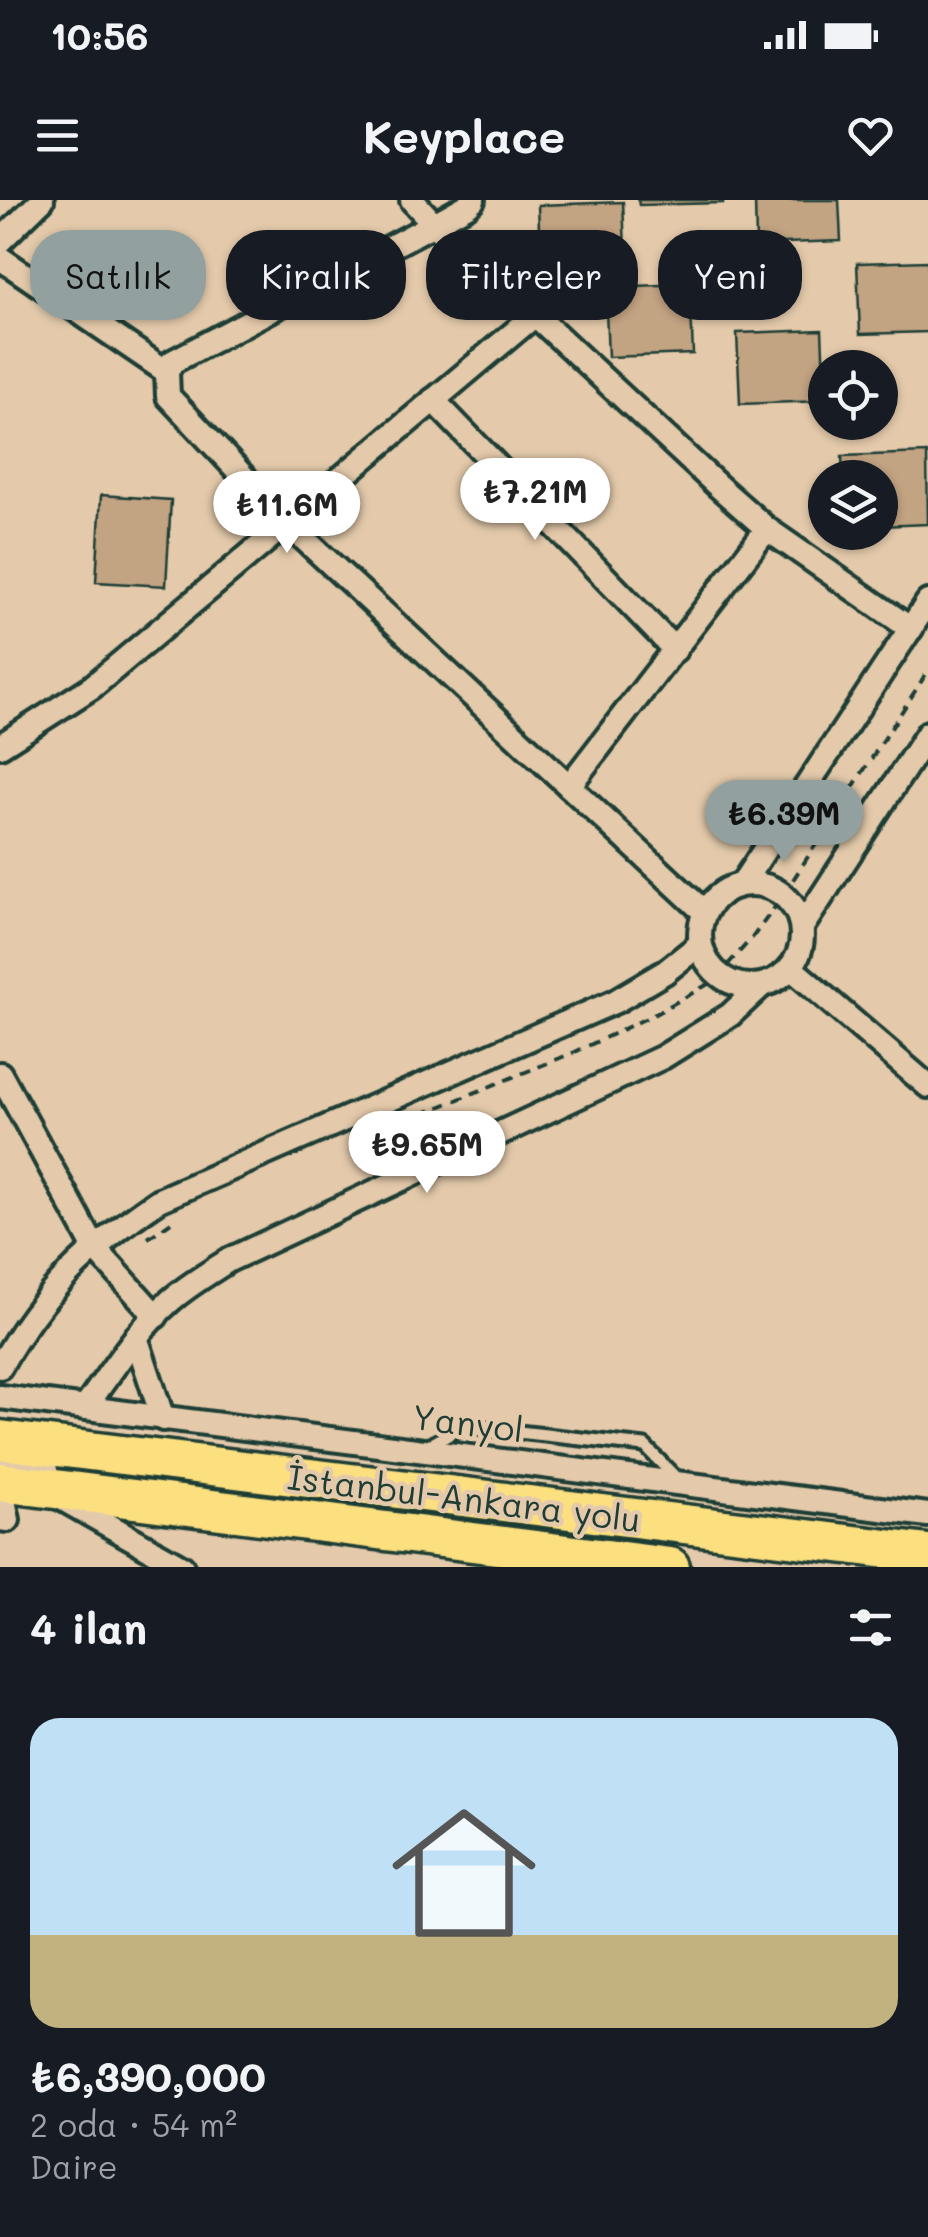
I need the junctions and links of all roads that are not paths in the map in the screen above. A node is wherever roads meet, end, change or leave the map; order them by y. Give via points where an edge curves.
1 (42, 200) edge
2 (412, 200) edge
3 (472, 200) edge
4 (434, 224) junction
5 (439, 230) edge
6 (0, 241) edge
7 (0, 258) edge
8 (529, 320) edge
9 (540, 320) edge
10 (167, 372) junction
11 (433, 400) junction
12 (286, 522) junction
13 (768, 530) junction
14 (928, 602) edge
15 (910, 629) junction
16 (674, 650) junction
17 (928, 734) edge
18 (0, 746) edge
19 (570, 786) junction
20 (742, 884) junction
21 (704, 912) junction
22 (802, 927) junction
23 (700, 944) junction
24 (791, 968) junction
25 (761, 986) junction
26 (0, 1074) edge
27 (928, 1086) edge
28 (94, 1247) junction
29 (156, 1316) junction
30 (136, 1337) junction
31 (0, 1367) edge
32 (0, 1397) edge
33 (85, 1408) junction
34 (163, 1419) junction
35 (0, 1440) edge
36 (420, 1451) junction
37 (0, 1463) edge
38 (0, 1482) edge
39 (681, 1483) junction
40 (928, 1515) edge
41 (3, 1524) edge
42 (928, 1554) edge
43 (182, 1567) edge
44 (582, 1567) edge
45 (670, 1567) edge

1 - 6 street
2 - 4 street
3 - 4 street
4 - 5 street
4 - 10 street via 184,354
7 - 10 street
8 - 11 street
9 - 13 street
10 - 12 street via 168,396
11 - 12 street
11 - 16 street
12 - 18 street via 92,687
12 - 19 street
13 - 15 street
13 - 16 street
14 - 15 street
15 - 20 street
16 - 19 street
17 - 22 street
19 - 21 street
20 - 21 street via 726,889
20 - 22 street via 777,890
21 - 23 street
22 - 24 street
23 - 25 street via 729,982
23 - 28 street via 616,1001 159,1200
24 - 25 street
24 - 27 street
25 - 29 street via 730,1015 663,1057 229,1260
26 - 28 street
28 - 29 street
28 - 31 street via 36,1310
29 - 30 street
30 - 33 street
30 - 34 street
32 - 33 street, Yanyol
33 - 34 street, Yanyol
34 - 36 street, Yanyol
35 - 42 highway, İstanbul-Ankara yolu
36 - 39 street, Yanyol
36 - 39 lane via 464,1426 646,1446
37 - 43 street
37 - 44 street
38 - 41 street
38 - 45 highway
39 - 40 street, Yanyol

